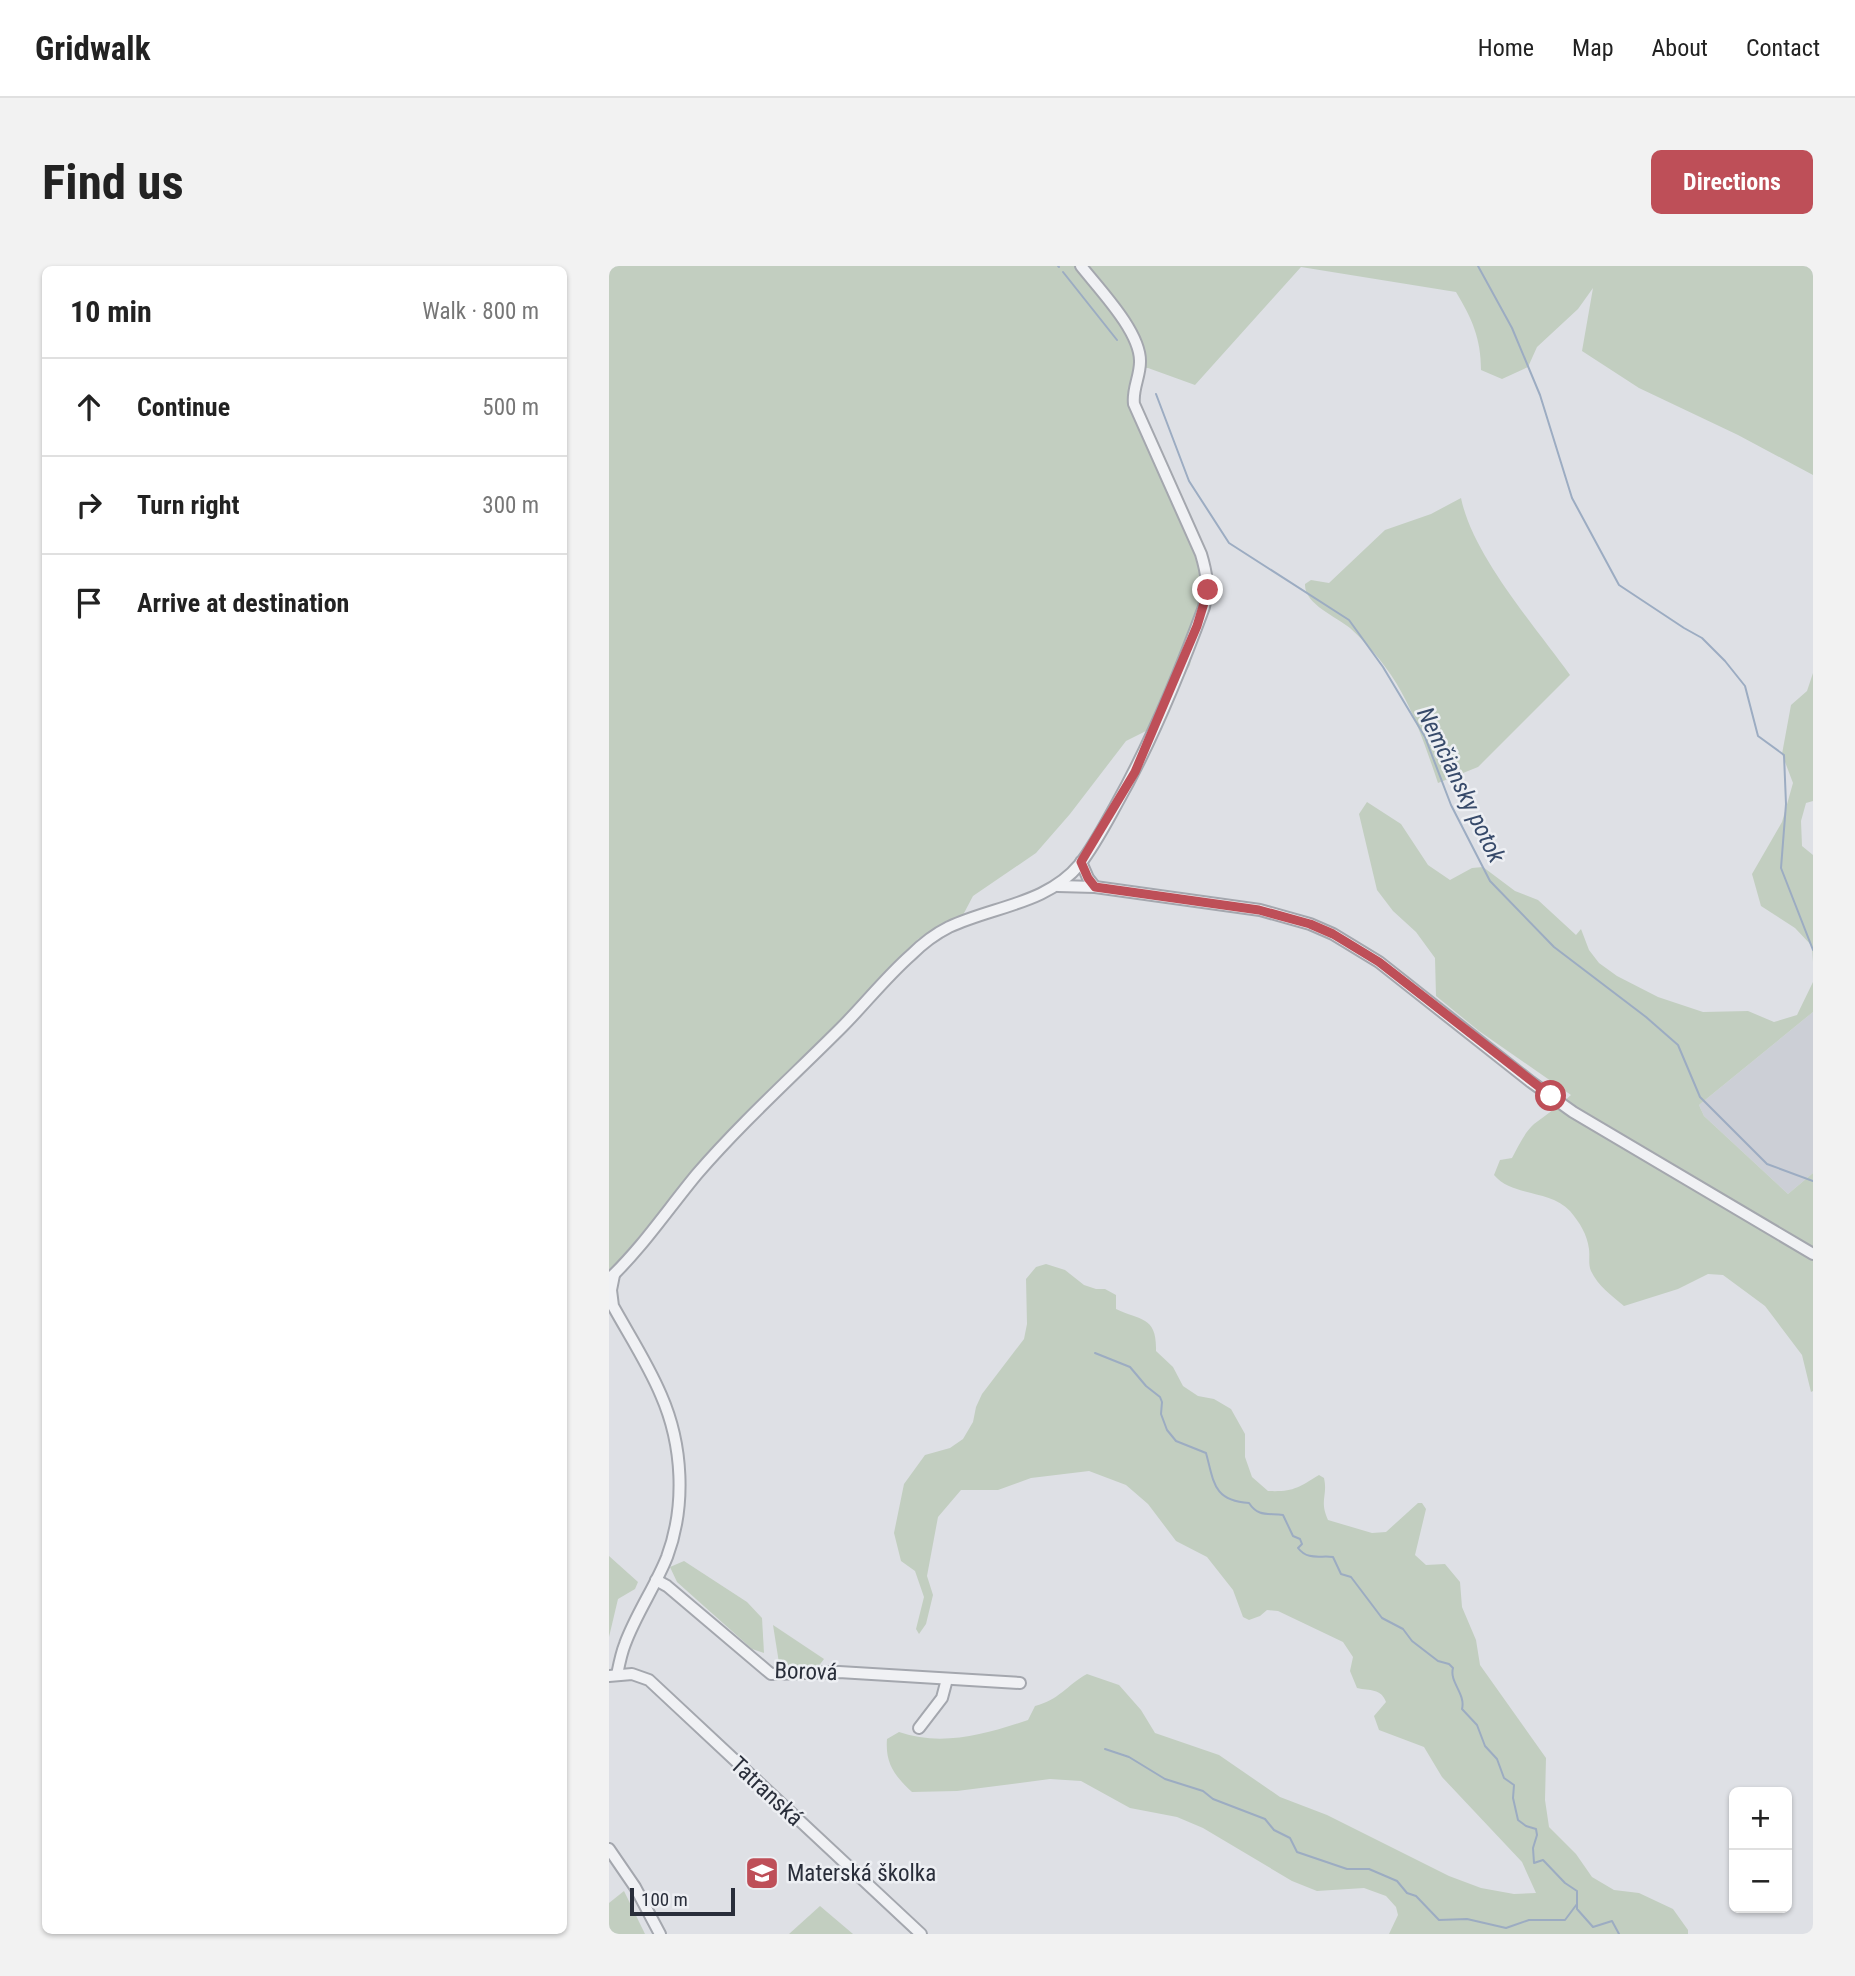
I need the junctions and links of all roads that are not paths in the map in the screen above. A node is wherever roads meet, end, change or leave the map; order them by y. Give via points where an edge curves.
1 (1081, 266) edge
2 (1081, 862) junction
3 (1058, 886) junction
4 (1095, 887) junction
5 (1813, 1254) edge
6 (612, 1277) edge
7 (611, 1304) edge
8 (656, 1580) junction
9 (613, 1676) edge
10 (947, 1679) junction
11 (1020, 1683) dead end
12 (919, 1728) dead end
13 (609, 1849) edge
14 (916, 1933) edge
15 (660, 1934) edge

1 - 2 street via 1135,340 1141,359 1134,404 1201,554 1208,590 1135,772
2 - 3 street
2 - 4 street
3 - 4 street
3 - 6 street via 947,928 909,956 767,1098
4 - 5 street via 1259,910 1333,934 1379,962 1573,1112
6 - 7 street
7 - 8 street via 661,1394 678,1453 676,1521
8 - 9 street
8 - 10 street, Borová via 771,1674 839,1672
9 - 14 street, Tatranská via 632,1674 649,1680
10 - 11 street, Borová
10 - 12 street via 942,1698
13 - 15 street

